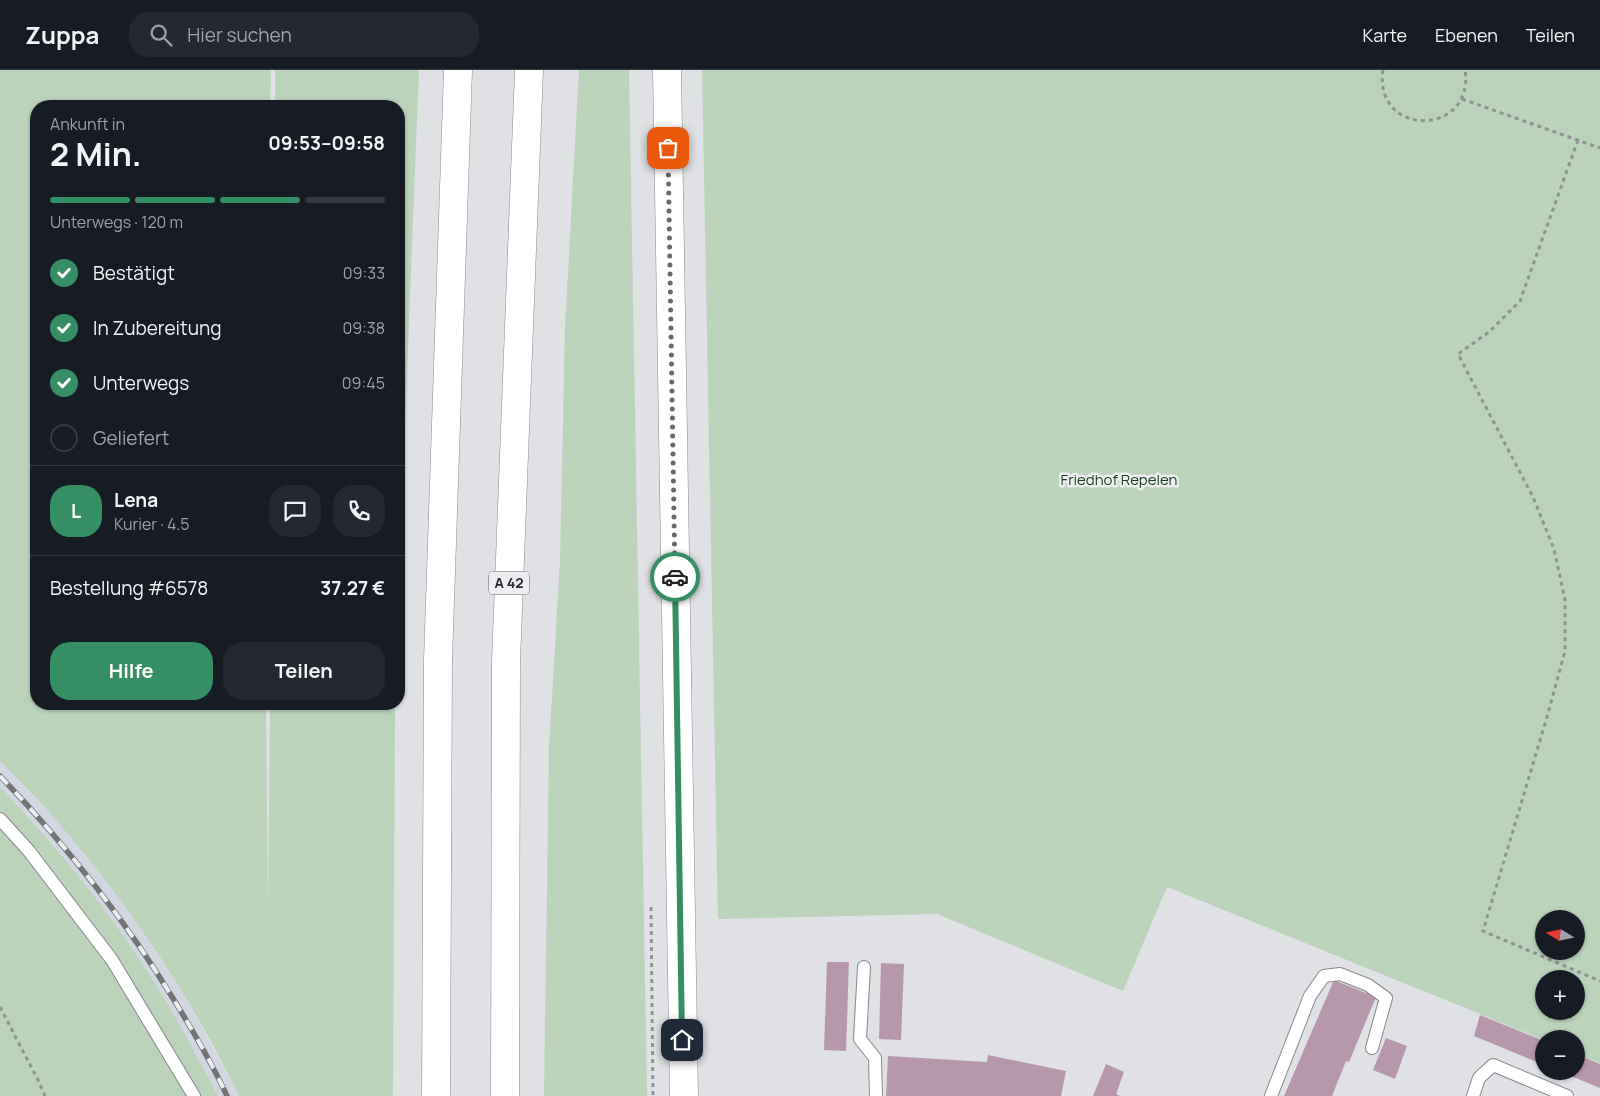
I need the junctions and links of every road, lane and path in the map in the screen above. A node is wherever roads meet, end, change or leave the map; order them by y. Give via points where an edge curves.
1 (458, 70) edge
2 (530, 70) edge
3 (667, 70) edge
4 (1383, 70) edge
5 (1465, 70) edge
6 (1462, 99) junction
7 (1578, 140) junction
8 (1600, 148) edge
9 (0, 819) edge
10 (864, 967) dead end
11 (1600, 981) edge
12 (0, 1007) edge
13 (1372, 1048) dead end
14 (44, 1096) edge
15 (194, 1096) edge
16 (436, 1096) edge
17 (505, 1096) edge
18 (684, 1096) edge
19 (876, 1096) edge
20 (1271, 1096) edge
21 (1473, 1096) edge
22 (1567, 1096) edge

1 - 16 main road via 438,660
2 - 17 main road, A 42 via 506,661
3 - 18 main road
4 - 6 path via 1385,96 1402,116 1412,120 1437,120 1450,113
5 - 6 path via 1466,85
6 - 7 path
7 - 8 path
7 - 11 path via 1520,301 1489,332 1458,354 1533,497 1554,549 1565,600 1565,652 1483,930
9 - 15 lane via 29,851 112,960
10 - 19 lane via 860,1039 875,1058
12 - 14 path
13 - 20 lane via 1386,998 1368,985 1340,974 1324,976 1310,996
21 - 22 lane via 1479,1078 1493,1065

